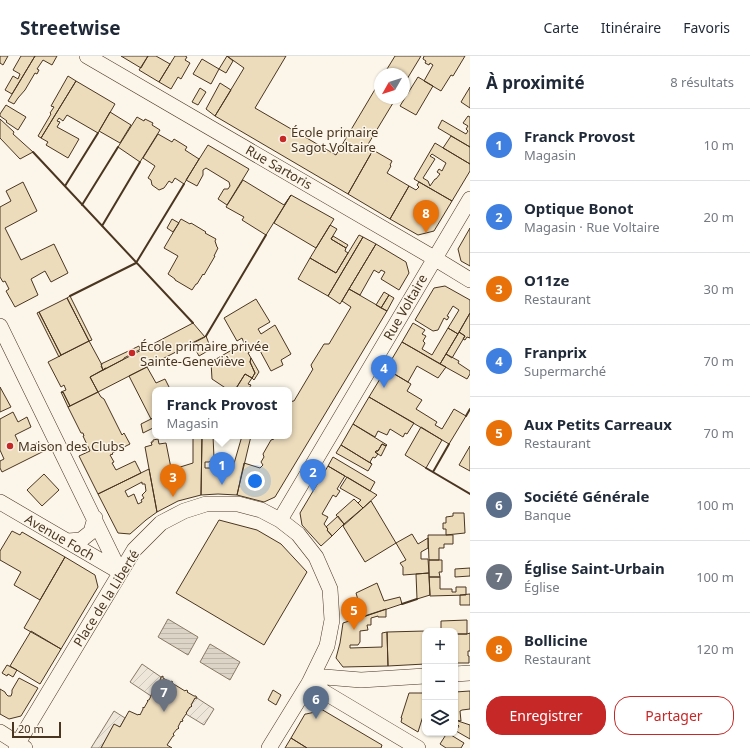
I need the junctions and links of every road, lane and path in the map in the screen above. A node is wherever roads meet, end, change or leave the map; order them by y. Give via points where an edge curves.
1 (87, 56) edge
2 (470, 199) edge
3 (434, 258) junction
4 (470, 280) edge
5 (0, 326) edge
6 (0, 502) edge
7 (95, 518) junction
8 (280, 520) junction
9 (68, 541) junction
10 (120, 572) junction
11 (470, 673) edge
12 (458, 674) edge
13 (422, 676) edge
14 (350, 679) junction
15 (308, 683) junction
16 (348, 707) junction
17 (0, 732) edge
18 (20, 746) edge
19 (269, 748) edge
20 (418, 748) edge

1 - 3 street, Rue Sartoris
2 - 3 street, Rue Voltaire
3 - 4 street, Rue Sartoris
3 - 8 street, Rue Voltaire
5 - 7 street
6 - 9 street, Avenue Foch
7 - 9 street via 90,532 81,540
7 - 10 street
8 - 10 street, Place de la Liberté via 261,510 238,504 206,504 184,511 161,523 134,550
8 - 15 street, Place de la Liberté via 298,534 316,557 330,589 332,620 327,646
9 - 10 street, Avenue Foch
10 - 18 street, Place de la Liberté
11 - 12 street
13 - 14 street
14 - 15 street via 326,677
14 - 16 street via 343,688 342,696
15 - 16 street
15 - 19 street, Place de la Liberté
16 - 20 street
17 - 18 street

